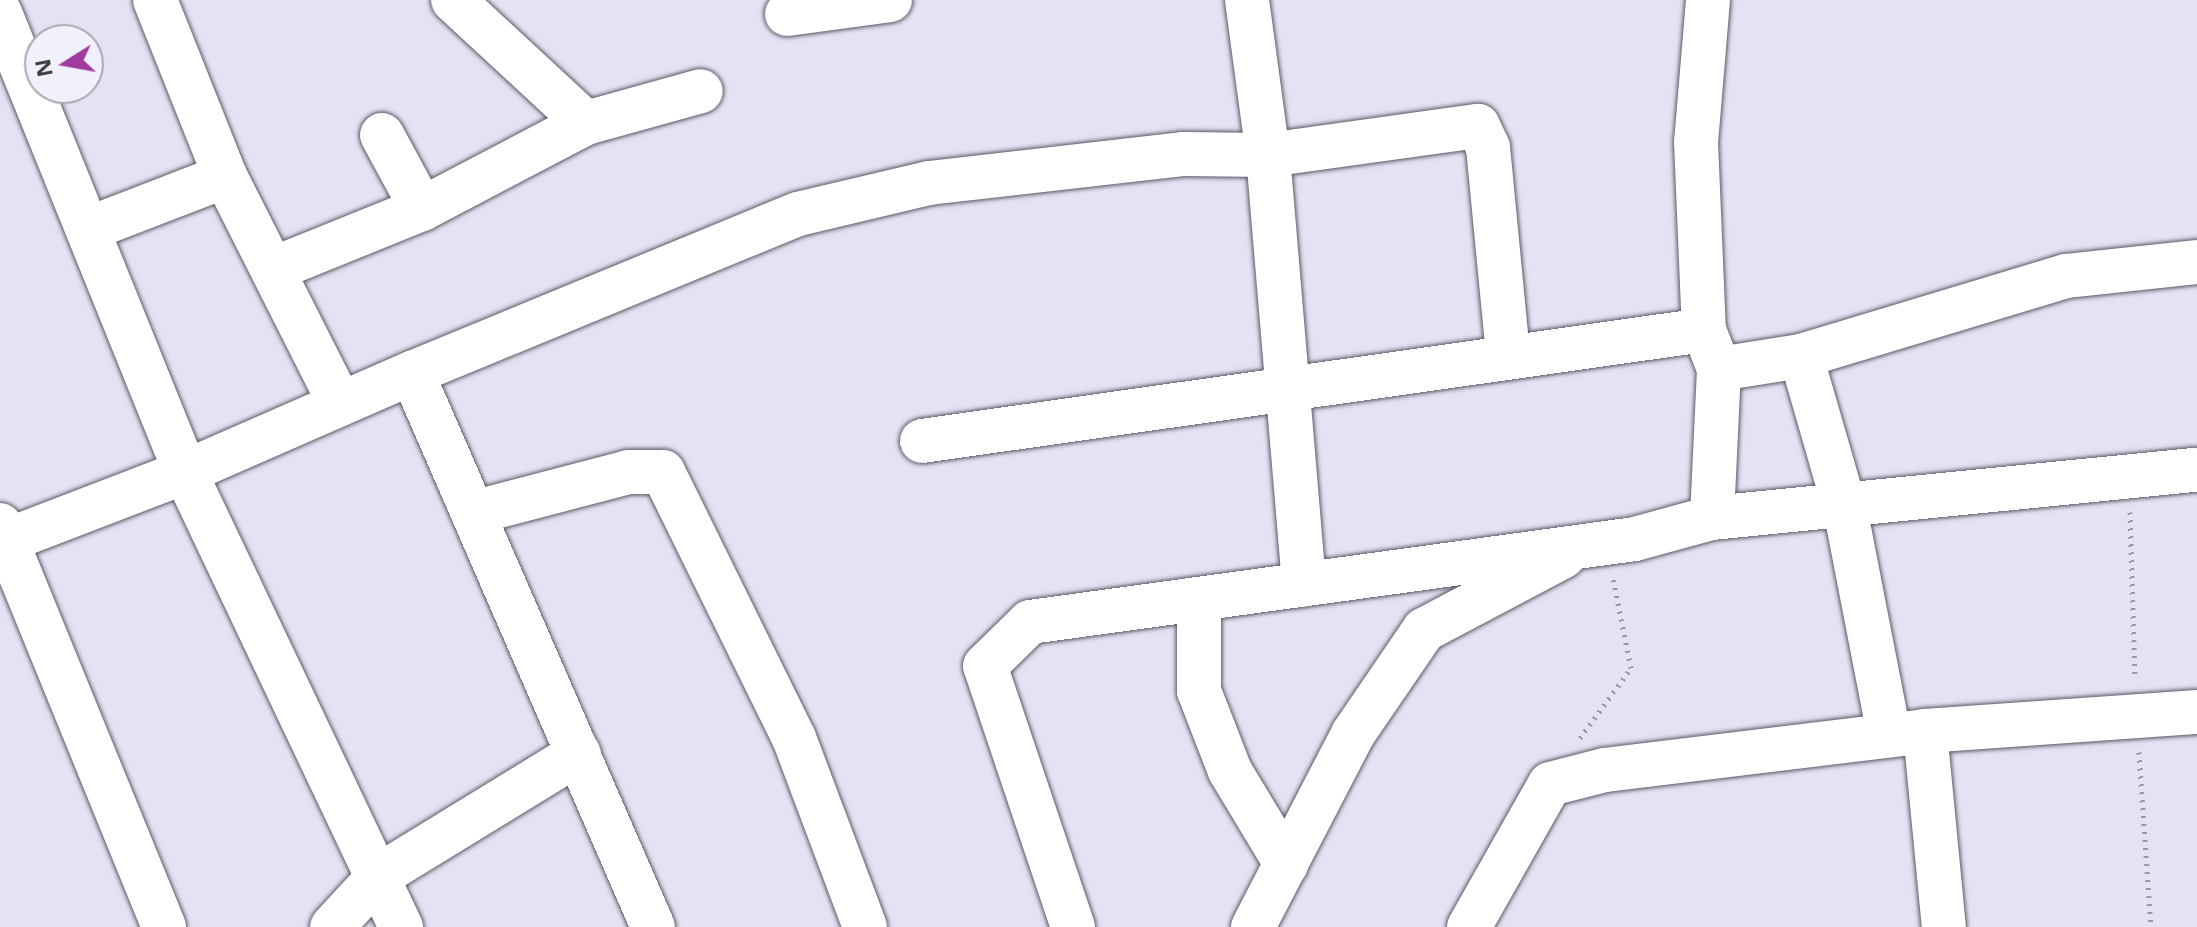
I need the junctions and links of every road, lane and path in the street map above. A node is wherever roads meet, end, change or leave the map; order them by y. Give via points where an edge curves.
1 (155, 0) edge
2 (453, 0) edge
3 (890, 0) edge
4 (1247, 0) edge
5 (1708, 0) edge
6 (0, 13) edge
7 (787, 14) dead end
8 (701, 91) dead end
9 (586, 123) junction
10 (382, 135) dead end
11 (1268, 155) junction
12 (225, 176) junction
13 (422, 209) junction
14 (88, 229) junction
15 (2197, 262) edge
16 (276, 268) junction
17 (1712, 350) junction
18 (1508, 355) junction
19 (1801, 356) junction
20 (412, 373) junction
21 (1283, 389) junction
22 (340, 404) junction
23 (922, 441) dead end
24 (2197, 470) edge
25 (185, 472) junction
26 (1845, 508) junction
27 (476, 512) junction
28 (1712, 518) junction
29 (2, 536) edge
30 (1592, 545) junction
31 (1304, 584) junction
32 (1199, 600) junction
33 (2197, 712) edge
34 (1907, 733) junction
35 (579, 753) junction
36 (1550, 784) junction
37 (1286, 864) junction
38 (380, 875) junction
39 (164, 927) edge
40 (332, 927) edge
41 (401, 927) edge
42 (653, 927) edge
43 (865, 927) edge
44 (1073, 927) edge
45 (1253, 927) edge
46 (1469, 927) edge
47 (1944, 927) edge

1 - 12 street
2 - 9 street
3 - 7 street
4 - 11 street
5 - 17 street via 1696,142
6 - 14 street
8 - 9 street
9 - 13 street
10 - 13 street
11 - 18 street via 1478,126 1488,147
11 - 20 street via 1184,154 929,183 798,214
11 - 21 street
12 - 14 street
12 - 16 street
13 - 16 street
14 - 25 street
15 - 19 street via 2066,276
16 - 22 street
17 - 18 street
17 - 19 street
17 - 28 street
18 - 21 street
19 - 26 street
20 - 22 street
20 - 27 street
21 - 23 street
21 - 31 street
22 - 25 street
24 - 26 street
25 - 29 street
25 - 38 street
26 - 28 street
26 - 34 street
27 - 35 street
27 - 43 street via 628,472 663,472 794,738
28 - 30 street
29 - 39 street
30 - 31 street
30 - 36 path via 1631,668
30 - 37 street via 1424,630 1353,734
31 - 32 street
32 - 37 street via 1199,691 1230,771
32 - 44 street via 1030,622 985,666
33 - 34 street
34 - 36 street via 1605,770
34 - 47 street
35 - 38 street
35 - 42 street
36 - 46 street
37 - 45 street
38 - 40 street
38 - 41 street

